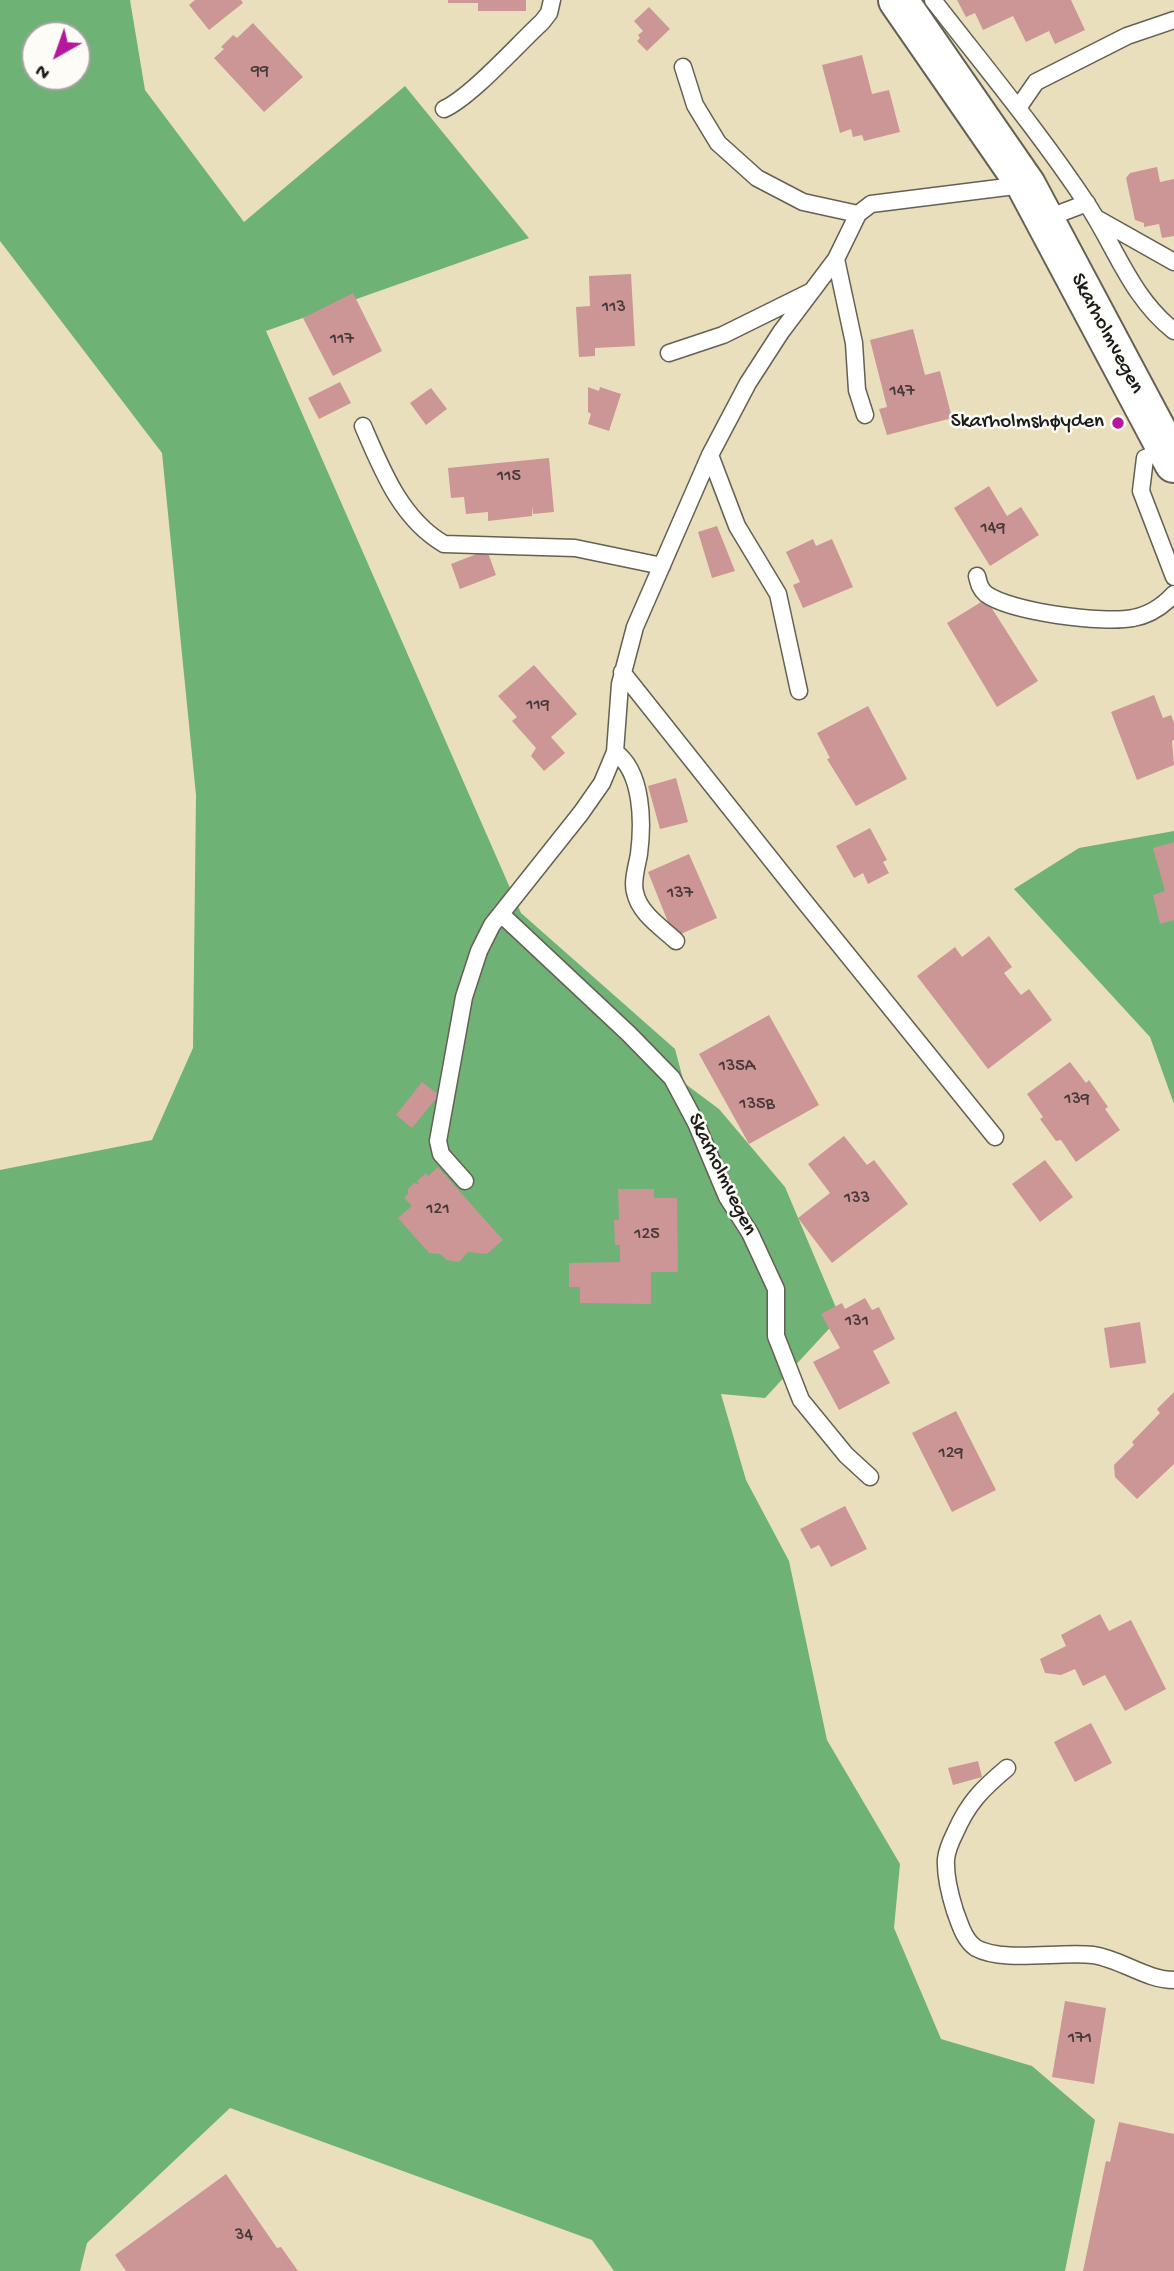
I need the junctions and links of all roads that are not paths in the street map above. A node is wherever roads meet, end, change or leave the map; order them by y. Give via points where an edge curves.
1 (552, 0) edge
2 (898, 0) edge
3 (933, 0) edge
4 (1174, 20) edge
5 (683, 66) dead end
6 (1017, 108) junction
7 (444, 109) dead end
8 (1026, 185) junction
9 (1087, 203) junction
10 (858, 214) junction
11 (1096, 218) junction
12 (1045, 219) junction
13 (836, 259) junction
14 (1174, 262) edge
15 (812, 291) junction
16 (1174, 331) edge
17 (669, 353) dead end
18 (865, 415) dead end
19 (363, 426) dead end
20 (710, 455) junction
21 (1171, 456) edge
22 (662, 566) junction
23 (977, 576) dead end
24 (1174, 577) edge
25 (1174, 594) edge
26 (622, 672) junction
27 (799, 691) dead end
28 (615, 752) junction
29 (501, 914) junction
30 (676, 941) dead end
31 (995, 1137) dead end
32 (466, 1181) dead end
33 (870, 1477) dead end
34 (1007, 1768) dead end
35 (1174, 1980) edge

1 - 7 lane via 550,13 542,22
2 - 8 street, Skarholmvegen
3 - 6 lane
4 - 6 lane via 1127,36 1036,82
5 - 10 lane via 695,105 718,143 757,178 803,202
6 - 9 lane
8 - 10 lane via 872,204
8 - 12 street, Skarholmvegen
9 - 11 lane
9 - 12 lane
10 - 13 lane
11 - 14 lane
11 - 16 lane via 1150,311
12 - 21 street, Skarholmvegen
13 - 15 lane
13 - 18 lane
15 - 17 lane via 723,335
15 - 20 lane via 748,383
19 - 22 lane via 414,522 444,544 575,548
20 - 22 lane
20 - 27 lane via 737,526 778,594
21 - 24 lane, Skarholmvegen via 1144,458 1141,491
22 - 26 lane via 635,627
23 - 25 lane via 988,596 1080,618 1134,618 1154,611
26 - 28 lane
26 - 31 lane
28 - 29 lane via 602,783 581,813
28 - 30 lane via 626,764 638,797 641,825 634,889 647,915
29 - 32 lane via 479,951 464,997 438,1141 441,1154
29 - 33 lane, Skarholmvegen via 672,1077 776,1289 776,1336 801,1400
34 - 35 lane via 973,1798 946,1858 964,1935 988,1953 1095,1955 1162,1980

